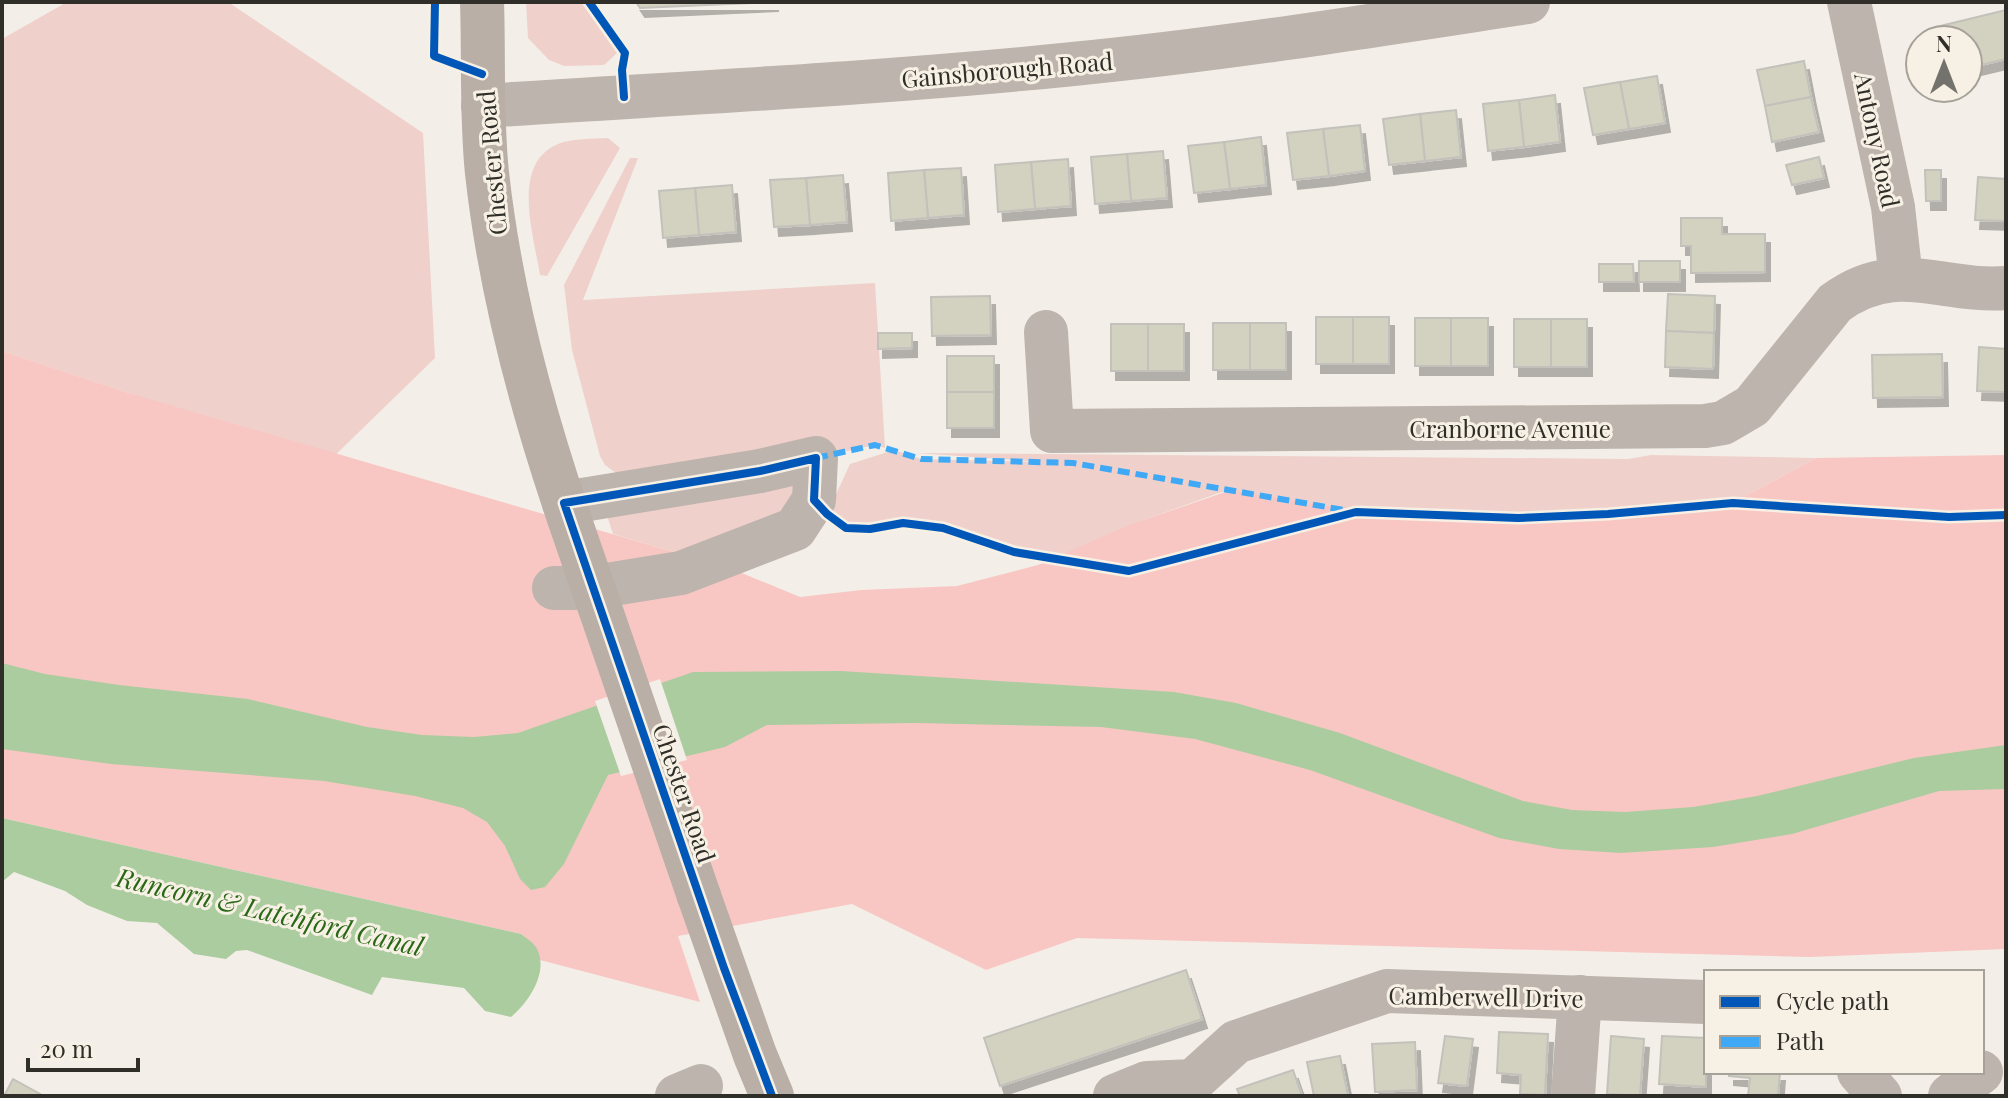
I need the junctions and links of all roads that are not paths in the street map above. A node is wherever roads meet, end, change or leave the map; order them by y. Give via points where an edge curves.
1 (482, 2) edge
2 (1528, 2) edge
3 (1849, 2) edge
4 (483, 106) junction
5 (1901, 279) junction
6 (2006, 288) edge
7 (1046, 332) dead end
8 (567, 510) junction
9 (554, 588) dead end
10 (1580, 997) junction
11 (1704, 1002) edge
12 (2006, 1061) edge
13 (1984, 1071) edge
14 (1861, 1074) edge
15 (1979, 1074) edge
16 (1196, 1088) edge
17 (772, 1096) edge
18 (1115, 1096) edge
19 (1573, 1096) edge
20 (1880, 1096) edge
21 (1950, 1096) edge

1 - 4 highway, Chester Road
2 - 4 street, Gainsborough Road via 1253,44 1073,64
3 - 5 street, Antony Road via 1893,207
4 - 8 highway, Chester Road via 494,221 518,344
5 - 6 street, Cranborne Avenue
5 - 7 street, Cranborne Avenue via 1867,285 1835,303 1752,406 1723,423 1705,426 1052,431
8 - 9 street via 816,458 814,500 795,529 681,573
8 - 17 highway, Chester Road, bridge
10 - 11 street, Camberwell Drive
10 - 16 street, Camberwell Drive via 1387,991 1236,1042
10 - 19 street
12 - 13 street
14 - 20 street
15 - 21 street
16 - 18 street, Camberwell Drive via 1147,1083

